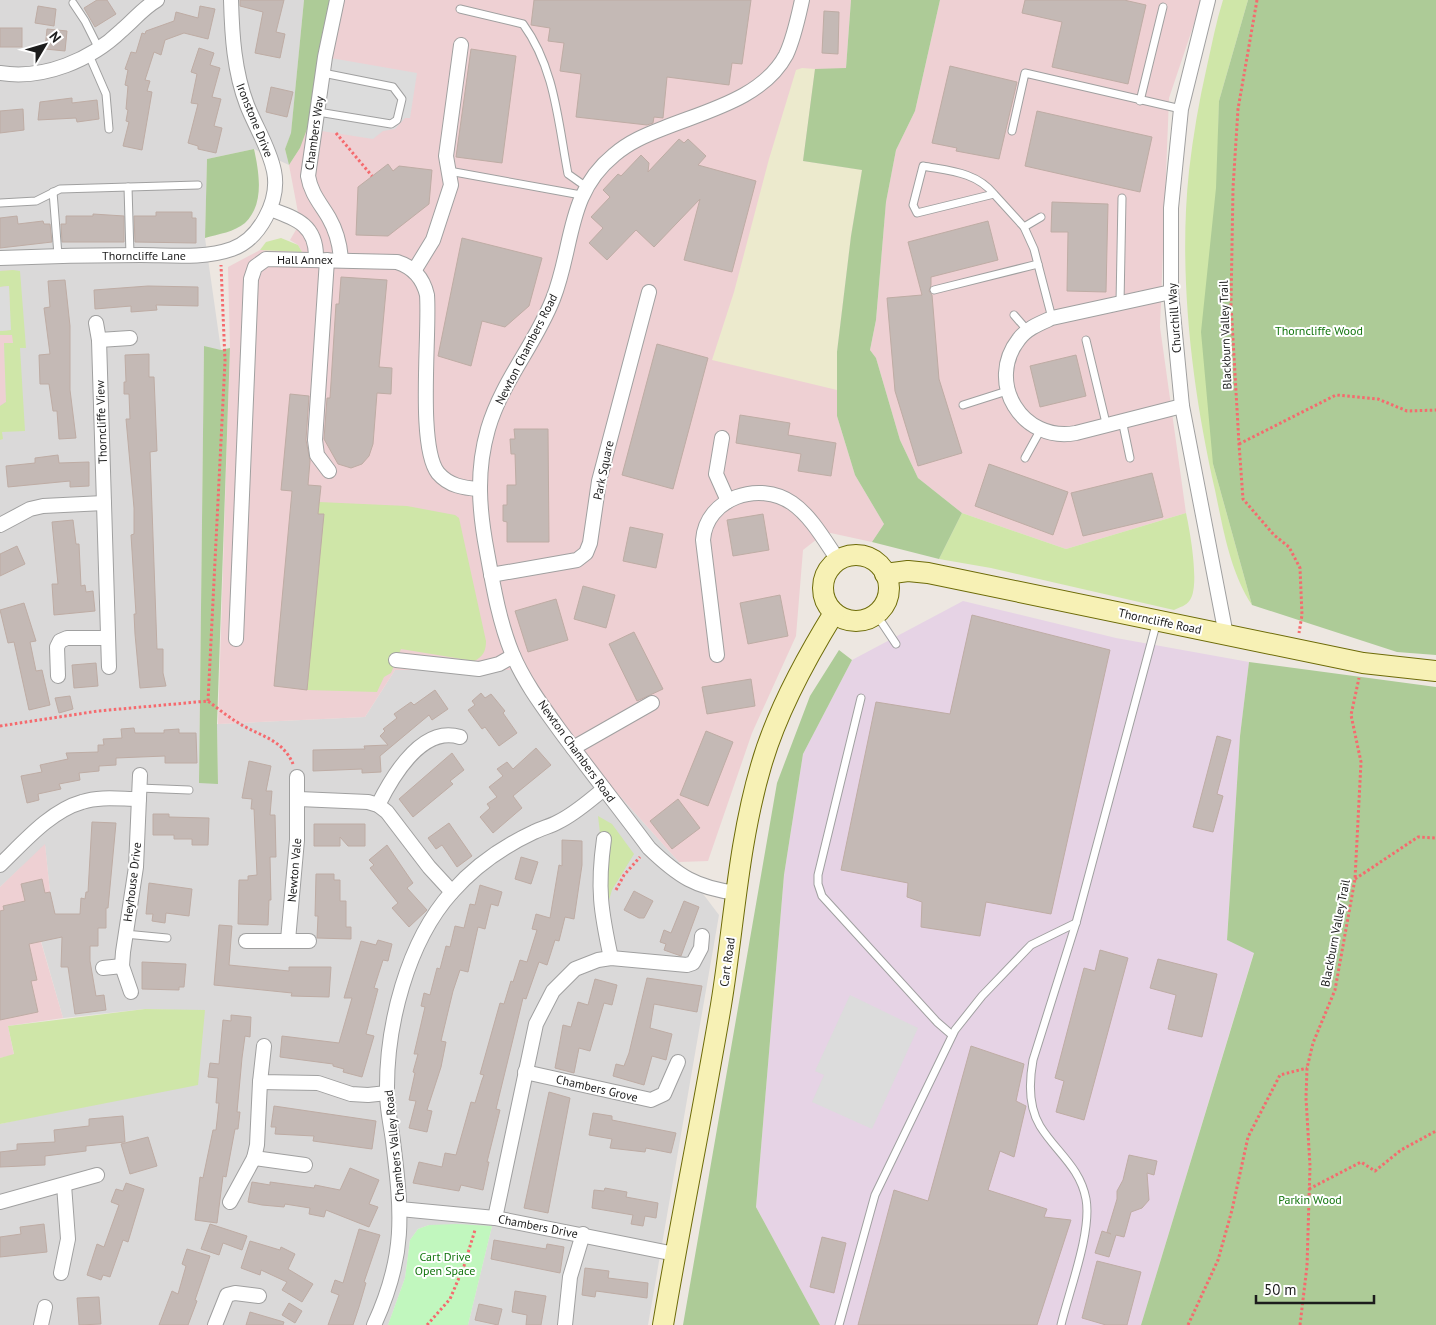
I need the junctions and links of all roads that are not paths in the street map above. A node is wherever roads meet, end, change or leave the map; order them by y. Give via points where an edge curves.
1 (157, 0) edge
2 (231, 0) edge
3 (337, 0) edge
4 (802, 0) edge
5 (1208, 0) edge
6 (73, 3) dead end
7 (1163, 7) dead end
8 (460, 9) dead end
9 (461, 45) dead end
10 (94, 52) junction
11 (0, 73) edge
12 (323, 73) junction
13 (1140, 101) junction
14 (1181, 109) junction
15 (318, 112) junction
16 (109, 129) dead end
17 (1012, 131) dead end
18 (449, 172) junction
19 (198, 185) dead end
20 (128, 187) junction
21 (583, 190) junction
22 (53, 192) junction
23 (994, 194) junction
24 (1122, 198) dead end
25 (0, 203) edge
26 (270, 209) junction
27 (1041, 217) dead end
28 (1024, 227) junction
29 (58, 255) junction
30 (130, 255) junction
31 (0, 258) edge
32 (328, 260) junction
33 (1038, 264) junction
34 (414, 271) junction
35 (934, 290) dead end
36 (649, 292) dead end
37 (1171, 292) junction
38 (1120, 303) junction
39 (1014, 315) dead end
40 (1052, 318) junction
41 (96, 323) dead end
42 (1028, 331) junction
43 (130, 338) dead end
44 (99, 340) junction
45 (1086, 340) dead end
46 (1007, 391) junction
47 (962, 405) dead end
48 (1182, 406) junction
49 (1122, 420) junction
50 (1106, 423) junction
51 (1041, 429) junction
52 (722, 438) dead end
53 (1025, 458) dead end
54 (1130, 458) dead end
55 (329, 471) dead end
56 (479, 489) junction
57 (728, 501) junction
58 (104, 503) junction
59 (0, 525) edge
60 (838, 560) junction
61 (886, 574) junction
62 (491, 575) junction
63 (834, 613) junction
64 (876, 614) junction
65 (1158, 621) junction
66 (1226, 635) junction
67 (107, 638) junction
68 (236, 639) dead end
69 (896, 644) dead end
70 (717, 655) dead end
71 (513, 656) junction
72 (396, 660) dead end
73 (109, 667) dead end
74 (1436, 671) edge
75 (58, 676) dead end
76 (861, 698) dead end
77 (652, 703) dead end
78 (460, 737) dead end
79 (573, 748) junction
80 (297, 777) road end
81 (139, 787) junction
82 (604, 789) junction
83 (189, 790) dead end
84 (299, 799) junction
85 (378, 805) junction
86 (604, 839) dead end
87 (0, 864) edge
88 (452, 892) junction
89 (737, 893) junction
90 (1076, 923) junction
91 (125, 934) junction
92 (702, 936) dead end
93 (167, 938) dead end
94 (288, 940) junction
95 (309, 941) dead end
96 (246, 942) dead end
97 (611, 958) junction
98 (122, 966) junction
99 (103, 968) dead end
100 (131, 992) dead end
101 (952, 1035) junction
102 (264, 1046) dead end
103 (678, 1062) dead end
104 (525, 1072) junction
105 (260, 1082) junction
106 (387, 1093) junction
107 (254, 1158) junction
108 (306, 1165) dead end
109 (97, 1175) dead end
110 (64, 1185) junction
111 (0, 1202) edge
112 (230, 1202) dead end
113 (400, 1209) junction
114 (495, 1218) junction
115 (583, 1234) junction
116 (675, 1254) junction
117 (61, 1273) dead end
118 (259, 1296) dead end
119 (45, 1307) dead end
120 (41, 1325) edge
121 (215, 1325) edge
122 (374, 1325) edge
123 (565, 1325) edge
124 (663, 1325) edge
125 (839, 1325) edge
126 (1061, 1325) edge

1 - 10 street
2 - 26 street, Ironstone Drive via 239,82 275,173 274,199
3 - 12 street, Chambers Way
4 - 21 street, Newton Chambers Road via 791,43 774,72 743,96 626,146 600,166
5 - 14 street, Churchill Way
6 - 10 lane via 85,21
7 - 13 lane
8 - 21 lane via 523,24 531,35 554,90 568,174
9 - 18 street via 446,156
10 - 11 street via 56,69
10 - 16 lane via 106,94
12 - 15 street, Chambers Way
12 - 15 lane via 393,87 402,99 397,120 391,124
13 - 14 lane
13 - 17 lane via 1025,73
14 - 37 street, Churchill Way via 1171,208
15 - 32 street, Chambers Way via 309,181 340,241
18 - 21 lane
18 - 34 street via 451,185 434,240
19 - 20 lane
20 - 22 lane via 60,189
20 - 30 lane
21 - 56 street, Newton Chambers Road via 564,269 552,302 516,364 493,413 483,450
22 - 25 lane via 36,201
22 - 29 lane
23 - 23 lane via 916,213 913,205 923,166 973,176
23 - 28 lane
24 - 38 lane
26 - 30 street, Thorncliffe Lane via 252,235 233,249
26 - 32 street via 298,220 309,230 316,246
27 - 28 lane
28 - 33 lane
29 - 30 street, Thorncliffe Lane
29 - 31 street, Thorncliffe Lane
32 - 34 street, Hall Annex via 397,262
32 - 55 street via 315,440 317,455
32 - 68 street, Hall Annex via 266,259 255,267 251,279
33 - 35 lane
33 - 40 lane
34 - 56 street via 427,295 426,392 432,462 448,481 465,488
36 - 62 street, Park Square via 599,481 587,550 577,560
37 - 38 street
37 - 48 street, Churchill Way
38 - 40 street
39 - 42 lane
40 - 42 street
41 - 44 street, Thorncliffe View
42 - 46 street via 1010,353
43 - 44 street
44 - 58 street, Thorncliffe View
45 - 50 lane
46 - 47 lane
46 - 51 street via 1023,416
48 - 49 street
48 - 66 street, Churchill Way
49 - 50 street
49 - 54 lane
50 - 51 street via 1066,434 1052,434
51 - 53 lane
52 - 57 street via 716,474
56 - 62 street, Newton Chambers Road via 479,508
57 - 60 street via 753,493 785,498 799,508
57 - 70 street via 706,522 703,540
58 - 59 street via 30,508
58 - 67 street, Thorncliffe View
60 - 61 street via 863,555 880,565
60 - 63 street via 828,570 822,588 825,602
61 - 64 street via 888,596
61 - 65 street, Thorncliffe Road via 928,573
62 - 71 street, Newton Chambers Road
63 - 64 street via 854,621
63 - 89 street, Cart Road via 793,690 761,765
64 - 69 lane
65 - 66 street, Thorncliffe Road
65 - 90 lane
66 - 74 street, Thorncliffe Road via 1363,663
67 - 73 street, Thorncliffe View
67 - 75 street via 67,638 60,641 57,647
71 - 72 street via 479,670
71 - 79 street, Newton Chambers Road via 530,687
76 - 101 lane via 818,884 829,903
77 - 79 street
78 - 85 street via 443,735 411,756 390,780
79 - 82 street, Newton Chambers Road
80 - 84 street, Newton Vale
81 - 83 lane
81 - 87 street via 68,807
81 - 91 street, Heyhouse Drive via 136,868
82 - 88 street, Chambers Valley Road via 560,822 505,848
82 - 89 street, Newton Chambers Road via 649,848 670,869 691,882 716,891
84 - 85 street
84 - 94 street, Newton Vale
85 - 88 street
86 - 97 street via 600,907
88 - 106 street, Chambers Valley Road via 420,941 400,996 391,1040
89 - 116 street, Cart Road via 721,1004
90 - 101 lane via 1031,945 982,996
90 - 126 lane via 1033,1060 1030,1084 1030,1098 1040,1125 1074,1167 1086,1201 1085,1231
91 - 93 lane
91 - 98 street, Heyhouse Drive
92 - 97 street via 697,958 686,965
94 - 95 street
94 - 96 street
97 - 104 street via 575,969 553,991 536,1024
98 - 99 street
98 - 100 street, Heyhouse Drive
101 - 125 lane via 875,1195
102 - 105 street
103 - 104 street, Chambers Grove via 664,1094 651,1100
104 - 114 street
105 - 106 street via 318,1083 351,1094
105 - 107 street
106 - 113 street, Chambers Valley Road
107 - 108 street
107 - 112 street
109 - 110 street
110 - 111 street
110 - 117 street via 68,1238
113 - 114 street, Chambers Drive
113 - 122 street, Chambers Valley Road via 396,1265
114 - 115 street, Chambers Drive
115 - 116 street, Chambers Drive
115 - 123 street via 569,1285
116 - 124 street, Cart Road
118 - 121 street via 227,1295
119 - 120 street

